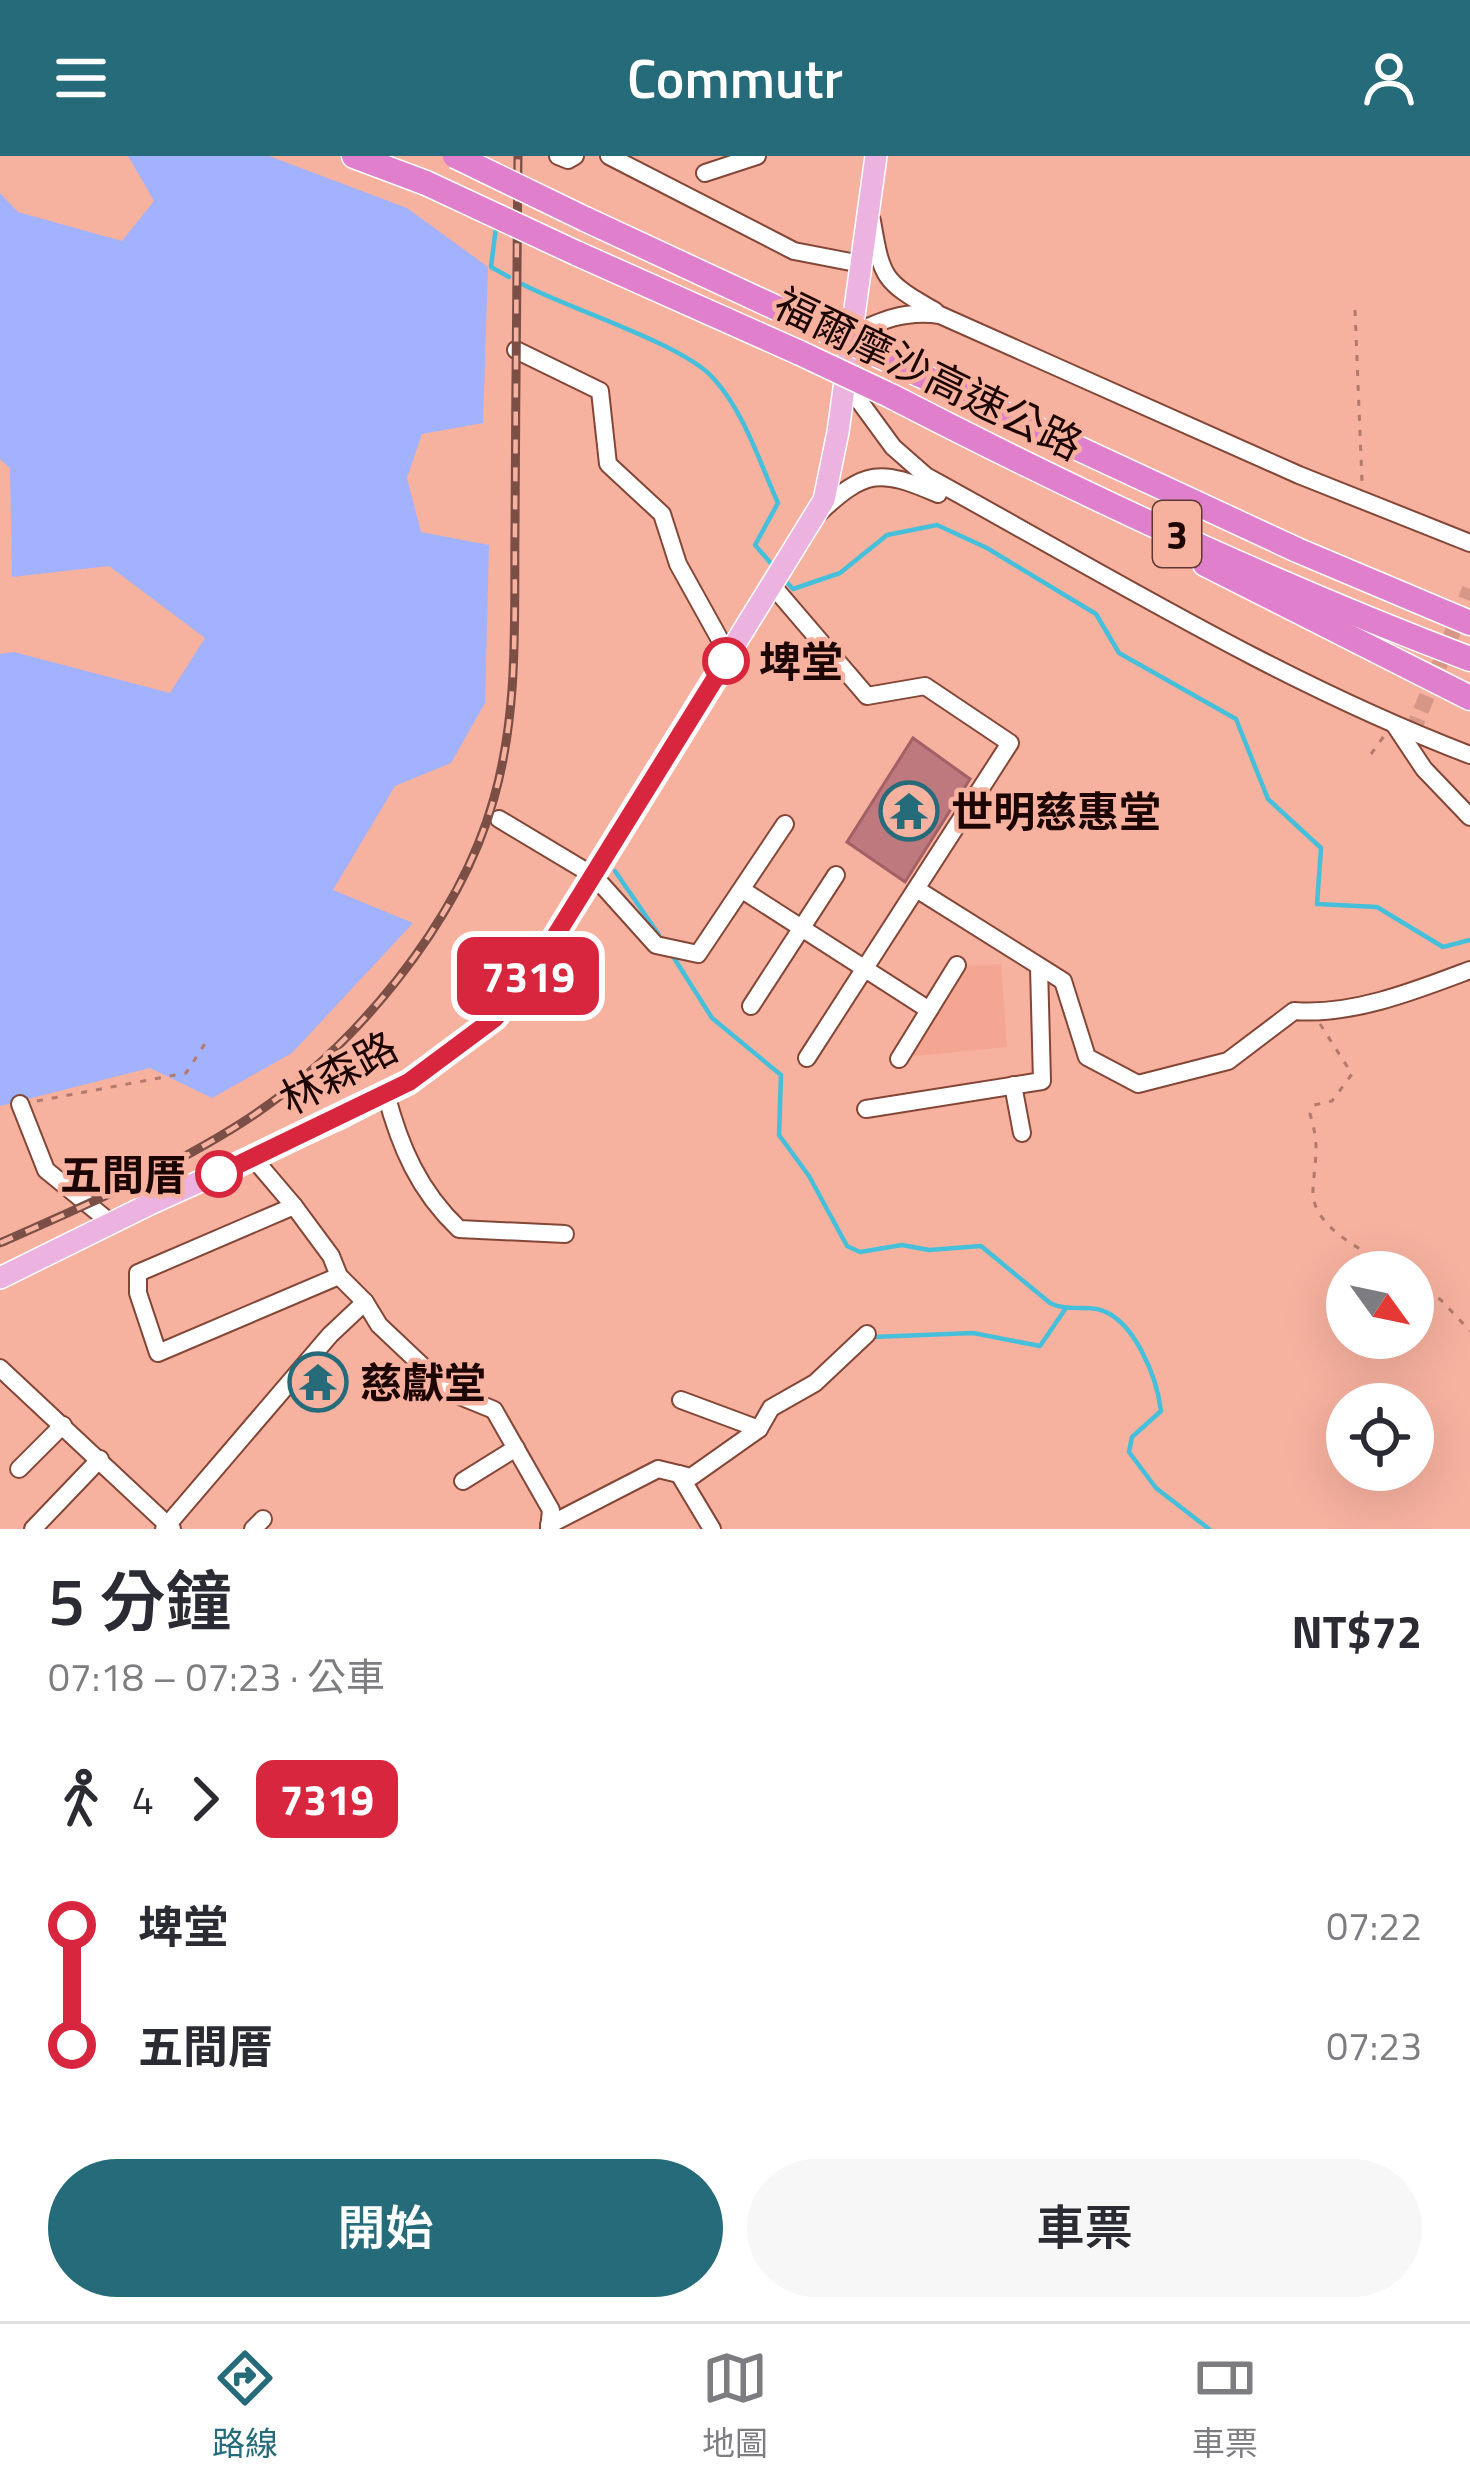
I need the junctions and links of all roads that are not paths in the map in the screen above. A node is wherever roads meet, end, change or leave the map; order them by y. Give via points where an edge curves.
1 (354, 156) edge
2 (454, 156) edge
3 (558, 156) edge
4 (575, 156) edge
5 (609, 156) edge
6 (757, 156) edge
7 (876, 156) edge
8 (705, 173) dead end
9 (870, 208) junction
10 (861, 264) junction
11 (940, 315) junction
12 (849, 336) junction
13 (516, 350) dead end
14 (844, 380) junction
15 (981, 442) junction
16 (979, 507) junction
17 (815, 518) junction
18 (1470, 543) edge
19 (777, 578) junction
20 (1384, 586) junction
21 (1470, 610) edge
22 (1470, 623) edge
23 (729, 656) junction
24 (1470, 659) edge
25 (1470, 698) edge
26 (1393, 724) junction
27 (1470, 755) edge
28 (1470, 817) edge
29 (499, 819) dead end
30 (785, 824) dead end
31 (836, 875) dead end
32 (594, 876) junction
33 (918, 890) junction
34 (744, 891) junction
35 (800, 928) junction
36 (957, 965) dead end
37 (1039, 967) junction
38 (864, 968) junction
39 (1470, 970) edge
40 (751, 1006) dead end
41 (929, 1010) junction
42 (807, 1058) dead end
43 (898, 1059) dead end
44 (1012, 1085) junction
45 (386, 1094) junction
46 (20, 1104) road end
47 (866, 1109) dead end
48 (1022, 1133) dead end
49 (254, 1159) junction
50 (294, 1206) junction
51 (111, 1223) junction
52 (565, 1234) dead end
53 (339, 1276) junction
54 (0, 1278) edge
55 (365, 1302) junction
56 (867, 1334) dead end
57 (0, 1368) edge
58 (681, 1400) dead end
59 (63, 1425) junction
60 (759, 1429) junction
61 (516, 1448) junction
62 (100, 1459) junction
63 (19, 1469) dead end
64 (679, 1474) junction
65 (463, 1481) dead end
66 (549, 1527) edge
67 (168, 1528) edge
68 (33, 1529) edge
69 (712, 1529) edge

1 - 15 highway, 福爾摩沙高速公路 / 3, bridge
2 - 20 highway, 福爾摩沙高速公路 / 3, bridge
3 - 4 street
5 - 10 street via 794,251
6 - 8 street
7 - 9 main road, 林森路
9 - 10 main road, 林森路
9 - 11 street via 880,269
10 - 12 main road, 林森路
11 - 12 street via 915,311
11 - 18 street
12 - 14 main road, 林森路
13 - 23 street via 600,391 608,464 662,514 678,564
14 - 16 street via 893,447
14 - 17 main road, 林森路
15 - 24 highway, 福爾摩沙高速公路 / 3
15 - 25 highway via 1126,525
16 - 17 street via 901,477 871,475
16 - 26 street via 1254,659
17 - 19 main road, 林森路
19 - 23 main road, 林森路
19 - 33 street via 867,696 925,686 1010,743
20 - 21 highway
20 - 22 highway, 福爾摩沙高速公路 / 3
23 - 32 main road, 林森路
26 - 27 street
26 - 28 street
29 - 32 street
30 - 34 street
31 - 35 street
32 - 34 street via 656,945 698,954
32 - 45 main road, 林森路 via 495,1018
33 - 37 street
33 - 38 street
34 - 35 street
35 - 38 street
35 - 40 street
36 - 41 street
37 - 39 street via 1063,982 1087,1057 1138,1084 1228,1061 1294,1011 1405,994
37 - 44 street via 1042,1081
38 - 41 street
38 - 42 street
41 - 43 street
44 - 47 street
44 - 48 street
45 - 49 main road, 林森路
45 - 52 street via 399,1143 431,1203 459,1229
46 - 51 street via 46,1170
49 - 50 street
49 - 51 main road, 林森路
50 - 53 street
50 - 53 street via 138,1273 158,1353
51 - 54 main road, 林森路
53 - 55 street
55 - 61 street via 450,1392 494,1410
55 - 67 street
56 - 60 street via 815,1383 772,1408
57 - 59 street
58 - 60 street
59 - 62 street
59 - 63 street
60 - 64 street via 691,1477
61 - 65 street
61 - 66 street via 551,1510
62 - 67 street
62 - 68 street
64 - 66 street via 658,1469
64 - 69 street

